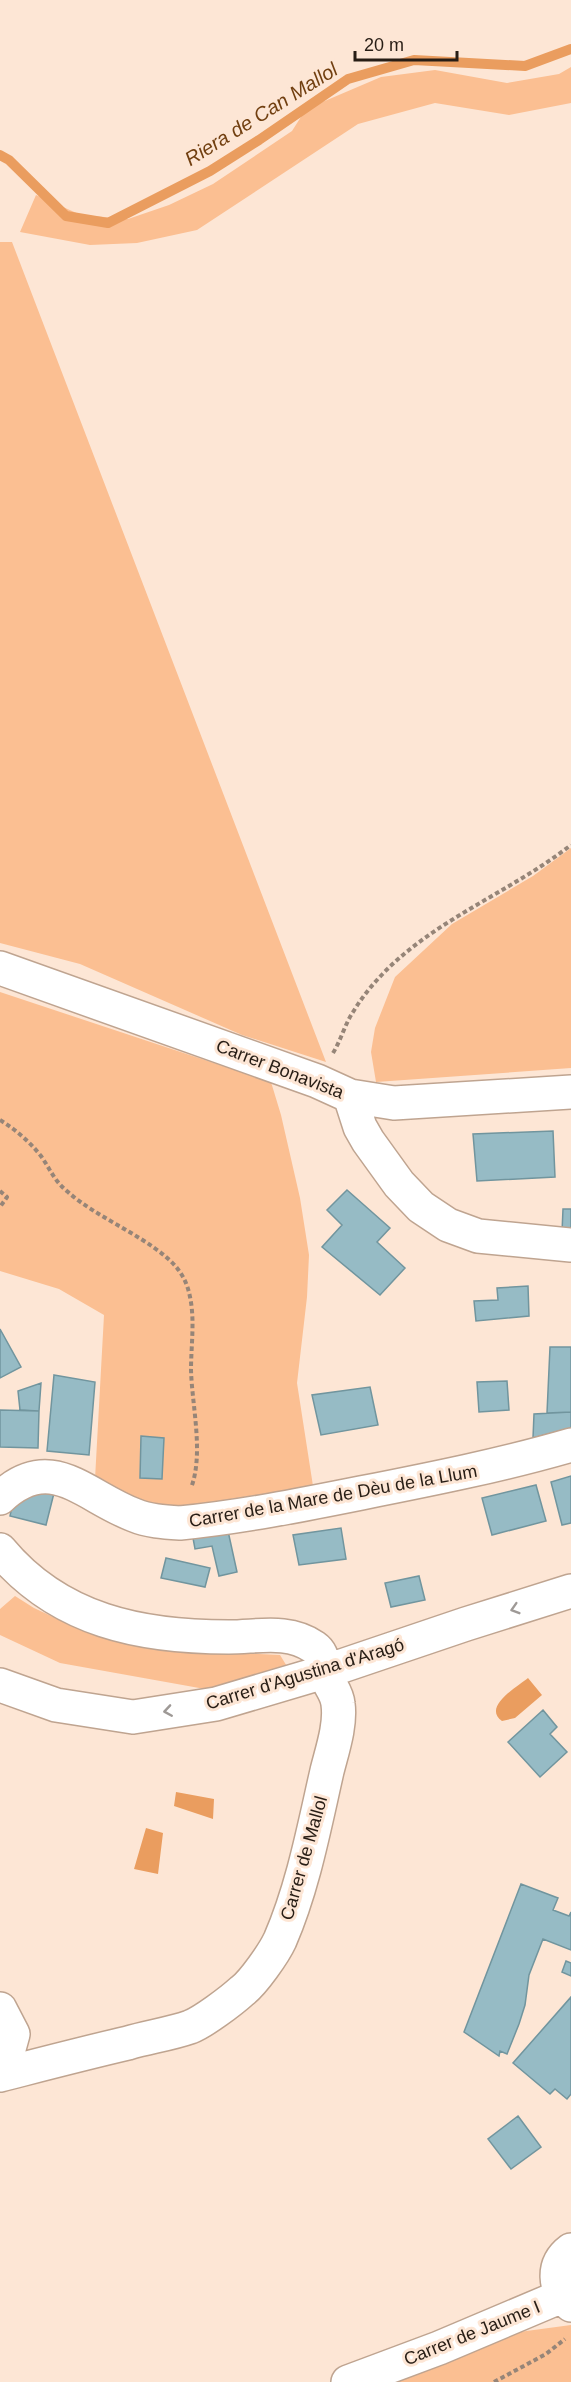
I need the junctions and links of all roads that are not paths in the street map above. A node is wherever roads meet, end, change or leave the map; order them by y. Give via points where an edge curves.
1 (0, 968) edge
2 (571, 1092) edge
3 (350, 1096) junction
4 (571, 1245) edge
5 (571, 1445) edge
6 (0, 1498) edge
7 (0, 1550) edge
8 (571, 1591) edge
9 (324, 1672) junction
10 (0, 1684) edge
11 (0, 2009) edge
12 (1, 2075) edge
13 (571, 2250) edge
14 (567, 2300) edge
15 (348, 2382) edge

1 - 3 street, Carrer Bonavista
2 - 3 street, Carrer Bonavista via 394,1103
3 - 4 street via 368,1141 421,1207 478,1236
5 - 6 street, Carrer de la Mare de Dèu de la Llum via 417,1482 180,1523 133,1515 50,1476 15,1484
7 - 9 street, Carrer de Mallol via 52,1597 88,1615 123,1626 175,1634 294,1637 317,1649 323,1657
8 -> 9 street, Carrer d'Agustina d'Aragó
9 -> 10 street, Carrer d'Agustina d'Aragó via 216,1704 133,1717 56,1705
9 - 12 street, Carrer de Mallol via 334,1690 338,1717 305,1866 279,1943 244,1990 191,2027
11 - 12 street via 13,2034
13 - 14 street, Carrer de Jaume I via 557,2272 558,2289
14 - 15 street, Carrer de Jaume I

